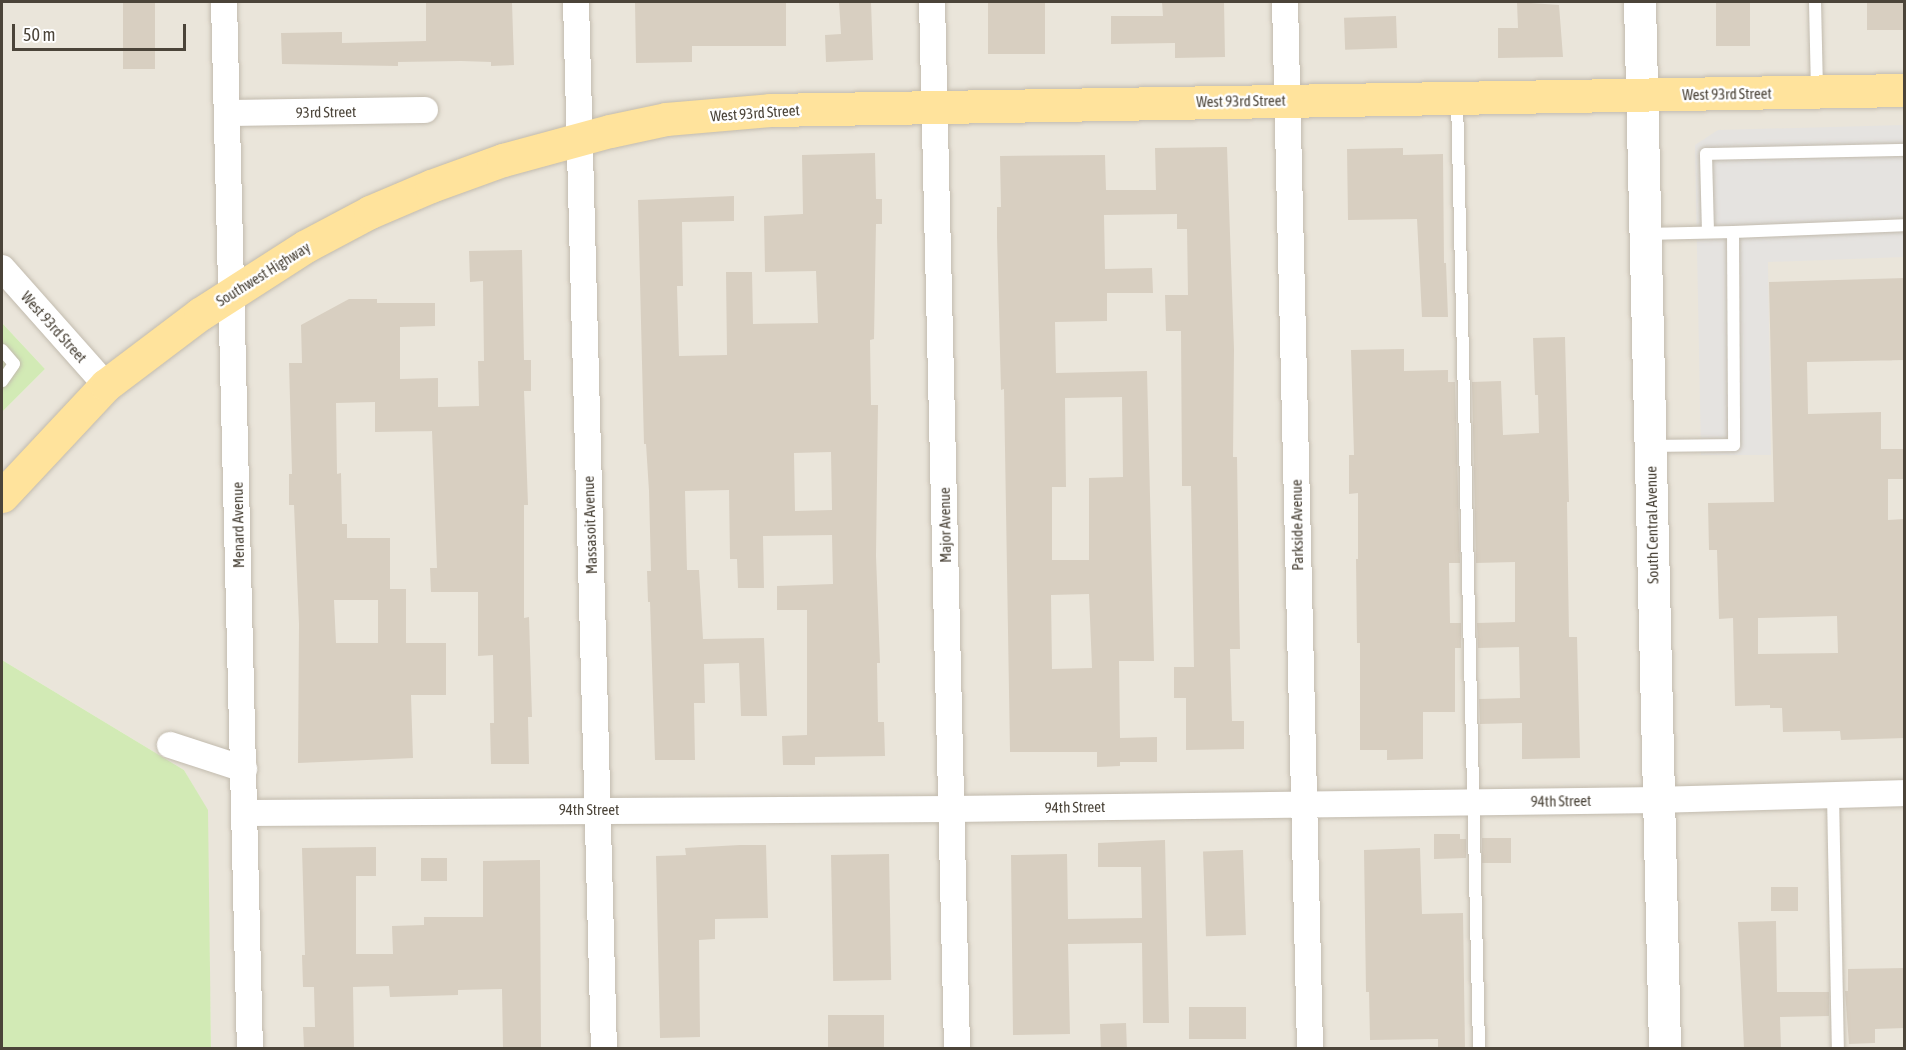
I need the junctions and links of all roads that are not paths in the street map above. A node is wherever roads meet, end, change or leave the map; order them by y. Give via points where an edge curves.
1 (224, 2) edge
2 (576, 2) edge
3 (932, 2) edge
4 (1285, 2) edge
5 (1640, 2) edge
6 (1815, 2) edge
7 (1905, 90) edge
8 (1817, 92) junction
9 (1642, 96) junction
10 (1457, 98) junction
11 (1288, 100) junction
12 (934, 105) junction
13 (425, 110) dead end
14 (228, 113) junction
15 (579, 138) junction
16 (1905, 150) edge
17 (1905, 225) edge
18 (1708, 232) junction
19 (1733, 232) junction
20 (1645, 234) junction
21 (2, 268) edge
22 (232, 292) junction
23 (2, 350) edge
24 (2, 381) edge
25 (106, 385) junction
26 (1650, 446) junction
27 (2, 495) edge
28 (170, 745) dead end
29 (244, 769) junction
30 (1905, 792) edge
31 (1833, 795) junction
32 (1659, 800) junction
33 (1474, 802) junction
34 (1304, 804) junction
35 (952, 809) junction
36 (597, 810) junction
37 (245, 813) junction
38 (250, 1048) edge
39 (604, 1048) edge
40 (957, 1048) edge
41 (1310, 1048) edge
42 (1479, 1048) edge
43 (1665, 1048) edge
44 (1838, 1048) edge

1 - 14 street, Menard Avenue
2 - 15 street, Massasoit Avenue
3 - 12 street, Major Avenue
4 - 11 street, Parkside Avenue
5 - 9 street, South Central Avenue
6 - 8 lane
7 - 8 main road, West 93rd Street
8 - 9 main road, West 93rd Street
9 - 10 main road, West 93rd Street
9 - 20 street, South Central Avenue
10 - 11 main road, West 93rd Street
10 - 33 lane
11 - 12 main road, West 93rd Street
11 - 34 street, Parkside Avenue
12 - 15 main road, West 93rd Street via 770,110 677,118
12 - 35 street, Major Avenue
13 - 14 street, 93rd Street
14 - 22 street, Menard Avenue
15 - 22 main road, Southwest Highway via 503,160 370,212
15 - 36 street, Massasoit Avenue
16 - 18 lane via 1706,154
17 - 19 lane
18 - 19 lane
18 - 20 lane
19 - 26 lane via 1734,445
20 - 26 street, South Central Avenue
21 - 25 street, West 93rd Street
22 - 25 main road, Southwest Highway
22 - 29 street, Menard Avenue
23 - 24 lane via 14,364
25 - 27 main road, Southwest Highway
26 - 32 street, South Central Avenue
28 - 29 street
29 - 37 street, Menard Avenue
30 - 31 street, 94th Street
31 - 32 street, 94th Street
31 - 44 lane
32 - 33 street, 94th Street
32 - 43 street, South Central Avenue
33 - 34 street, 94th Street
33 - 42 lane
34 - 35 street, 94th Street
34 - 41 street, Parkside Avenue
35 - 36 street, 94th Street
35 - 40 street, Major Avenue
36 - 37 street, 94th Street
36 - 39 street, Massasoit Avenue
37 - 38 street, Menard Avenue

